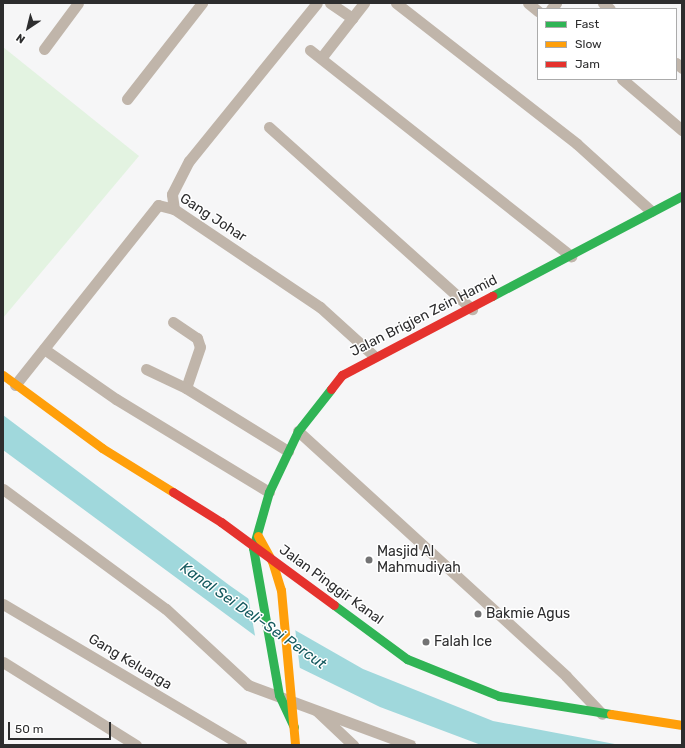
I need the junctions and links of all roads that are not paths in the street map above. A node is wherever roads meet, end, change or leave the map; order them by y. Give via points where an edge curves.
1 (78, 3) edge
2 (202, 3) edge
3 (317, 3) edge
4 (330, 3) edge
5 (364, 3) edge
6 (396, 3) edge
7 (528, 3) edge
8 (537, 10) edge
9 (352, 18) junction
10 (44, 49) dead end
11 (310, 50) dead end
12 (321, 58) junction
13 (623, 80) edge
14 (127, 99) dead end
15 (269, 127) dead end
16 (682, 130) edge
17 (682, 196) edge
18 (174, 209) junction
19 (651, 211) junction
20 (571, 256) junction
21 (472, 309) junction
22 (173, 322) dead end
23 (44, 349) junction
24 (374, 356) junction
25 (146, 369) dead end
26 (3, 375) edge
27 (15, 385) junction
28 (186, 388) junction
29 (298, 431) junction
30 (288, 451) junction
31 (3, 489) edge
32 (269, 492) junction
33 (258, 536) junction
34 (253, 548) junction
35 (272, 561) junction
36 (3, 604) edge
37 (3, 662) edge
38 (284, 695) junction
39 (314, 708) junction
40 (604, 715) junction
41 (682, 725) edge
42 (136, 745) edge
43 (241, 745) edge
44 (295, 745) edge
45 (353, 745) edge
46 (410, 745) edge

1 - 10 street
2 - 14 street
3 - 18 street via 189,161 172,194
4 - 9 street
5 - 9 street
6 - 19 street via 577,144
7 - 8 street
9 - 12 street
11 - 12 street
12 - 20 street
13 - 16 street
15 - 21 street
17 - 19 main road, Jalan Brigjen Zein Hamid
18 - 23 street, Gang Johar via 158,205
18 - 24 street, Gang Johar via 320,307
19 - 20 main road, Jalan Brigjen Zein Hamid
20 - 21 main road, Jalan Brigjen Zein Hamid
21 - 24 main road, Jalan Brigjen Zein Hamid
22 - 28 street via 197,338 200,347
23 - 27 street, Gang Johar
23 - 32 street via 116,399
24 - 29 main road, Jalan Brigjen Zein Hamid via 342,375
25 - 28 street
26 - 27 main road, Jalan Pinggir Kanal
27 - 34 main road, Jalan Pinggir Kanal via 102,448 213,516
28 - 30 street
29 - 30 main road, Jalan Brigjen Zein Hamid
29 - 40 street via 566,676
30 - 32 main road, Jalan Brigjen Zein Hamid
31 - 38 street via 166,609 248,685
32 - 33 main road, Jalan Brigjen Zein Hamid
33 - 34 main road, Jalan Brigjen Zein Hamid
33 - 35 main road
34 - 35 main road, Jalan Pinggir Kanal
34 - 38 main road
35 - 38 main road via 281,590
35 - 40 main road, Jalan Pinggir Kanal via 407,659 499,696
36 - 43 street, Gang Keluarga
37 - 42 street
38 - 39 street
38 - 44 main road via 294,727
39 - 45 street
39 - 46 street
40 - 41 main road, Jalan Pinggir Kanal

